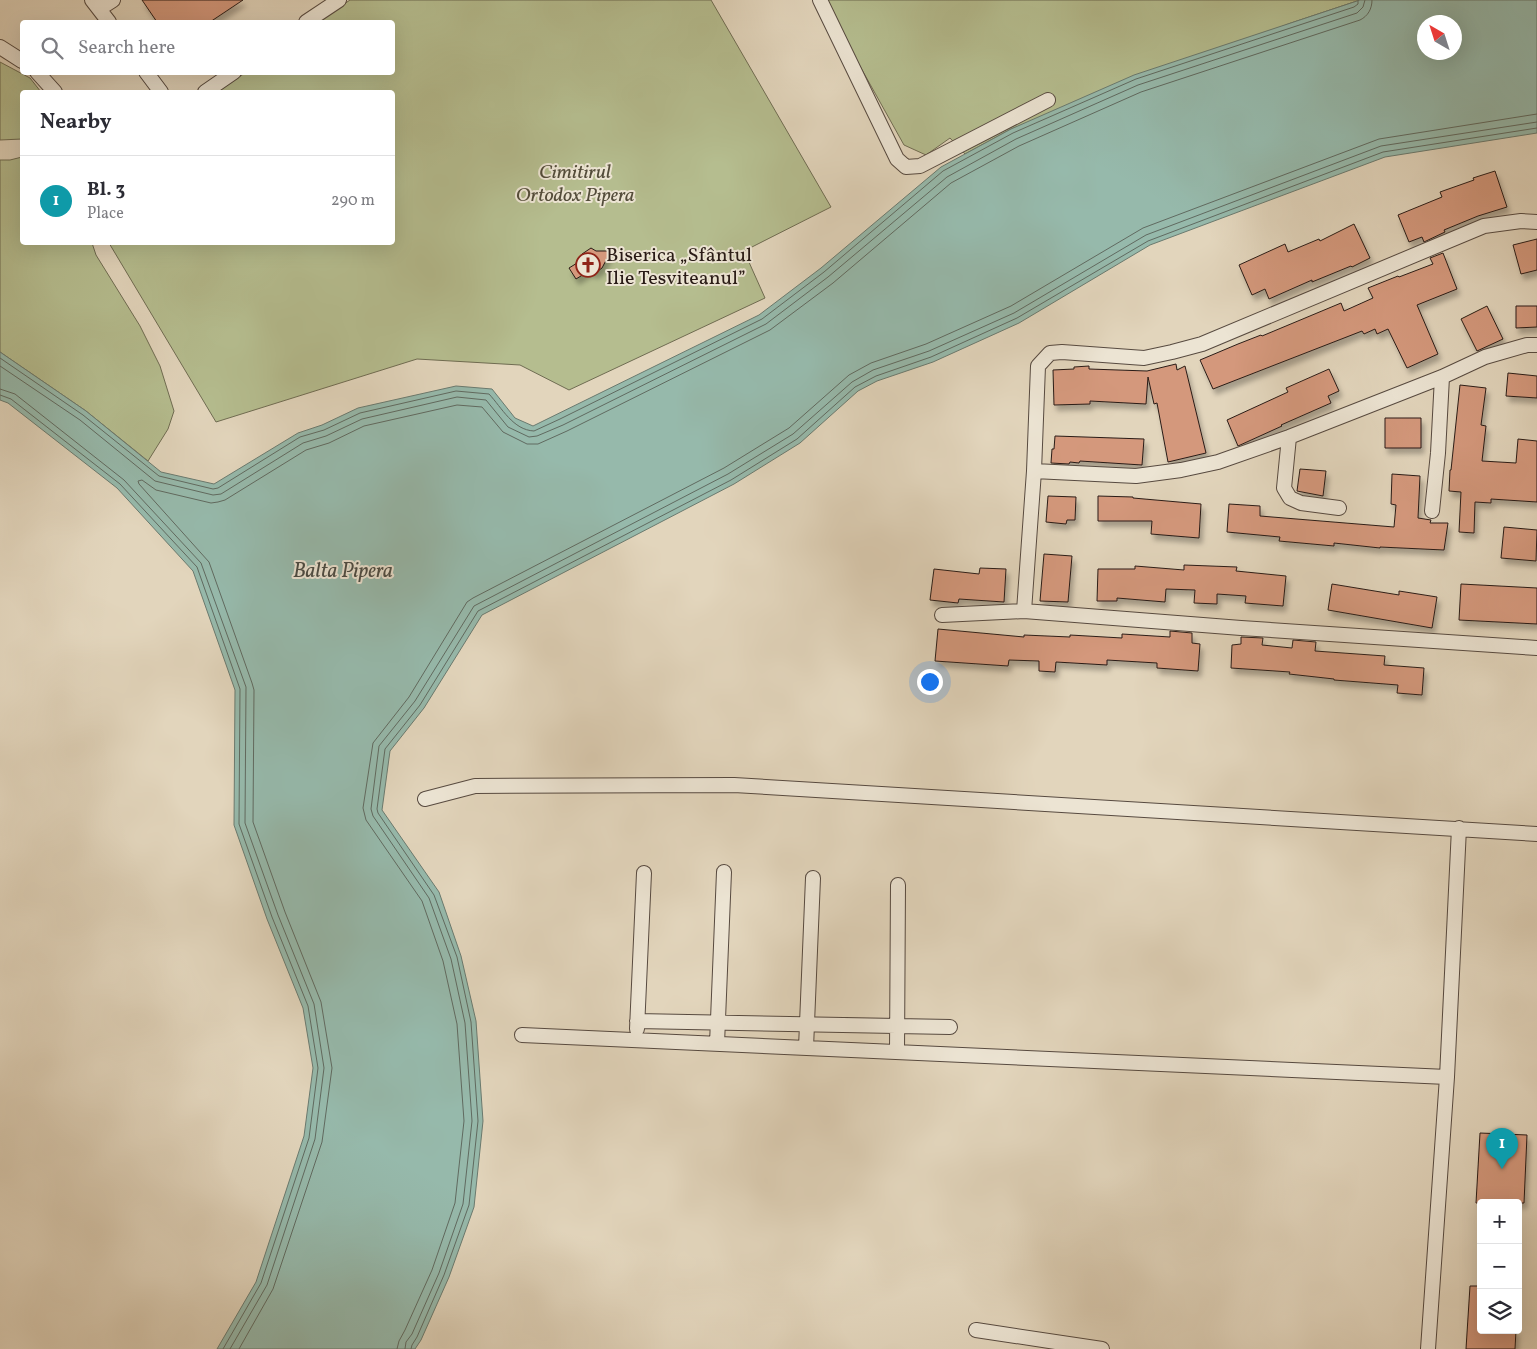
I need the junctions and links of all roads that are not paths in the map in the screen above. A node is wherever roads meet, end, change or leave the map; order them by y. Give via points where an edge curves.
1 (113, 0) edge
2 (339, 0) edge
3 (820, 0) edge
4 (96, 5) edge
5 (107, 20) edge
6 (309, 20) edge
7 (0, 47) edge
8 (20, 60) edge
9 (40, 75) edge
10 (148, 75) edge
11 (230, 75) edge
12 (53, 90) edge
13 (160, 90) edge
14 (208, 90) edge
15 (1048, 100) dead end
16 (1537, 222) edge
17 (1537, 345) edge
18 (1442, 377) junction
19 (1289, 437) junction
20 (1034, 471) junction
21 (1339, 508) dead end
22 (1432, 511) dead end
23 (1024, 611) junction
24 (942, 615) dead end
25 (1537, 648) edge
26 (425, 799) dead end
27 (1460, 828) junction
28 (1537, 834) edge
29 (644, 872) dead end
30 (724, 872) dead end
31 (813, 878) dead end
32 (898, 885) dead end
33 (637, 1021) junction
34 (718, 1023) junction
35 (807, 1024) junction
36 (897, 1025) junction
37 (950, 1027) dead end
38 (522, 1035) dead end
39 (636, 1040) junction
40 (717, 1044) junction
41 (806, 1048) junction
42 (897, 1052) junction
43 (1447, 1077) junction
44 (976, 1330) dead end
45 (1102, 1349) edge
46 (1428, 1349) edge

1 - 4 street
2 - 6 street
3 - 15 street via 898,159 906,167 920,166
4 - 5 street
7 - 8 street
9 - 12 street
10 - 13 street
11 - 14 street
16 - 20 street via 1484,226 1202,344 1144,358 1050,353 1038,366
17 - 18 street via 1485,357
18 - 19 street
18 - 22 street
19 - 20 street via 1218,462 1181,470 1136,476
19 - 21 street via 1284,488 1290,498 1301,503
20 - 23 street
23 - 24 street
23 - 25 street
26 - 27 street via 475,786 734,785
27 - 28 street
27 - 43 street
29 - 33 street
30 - 34 street
31 - 35 street
32 - 36 street
33 - 34 street
33 - 39 street
34 - 35 street
34 - 40 street
35 - 36 street
35 - 41 street
36 - 37 street
36 - 42 street
38 - 39 street
39 - 40 street
40 - 41 street
41 - 42 street
42 - 43 street
43 - 46 street
44 - 45 street

